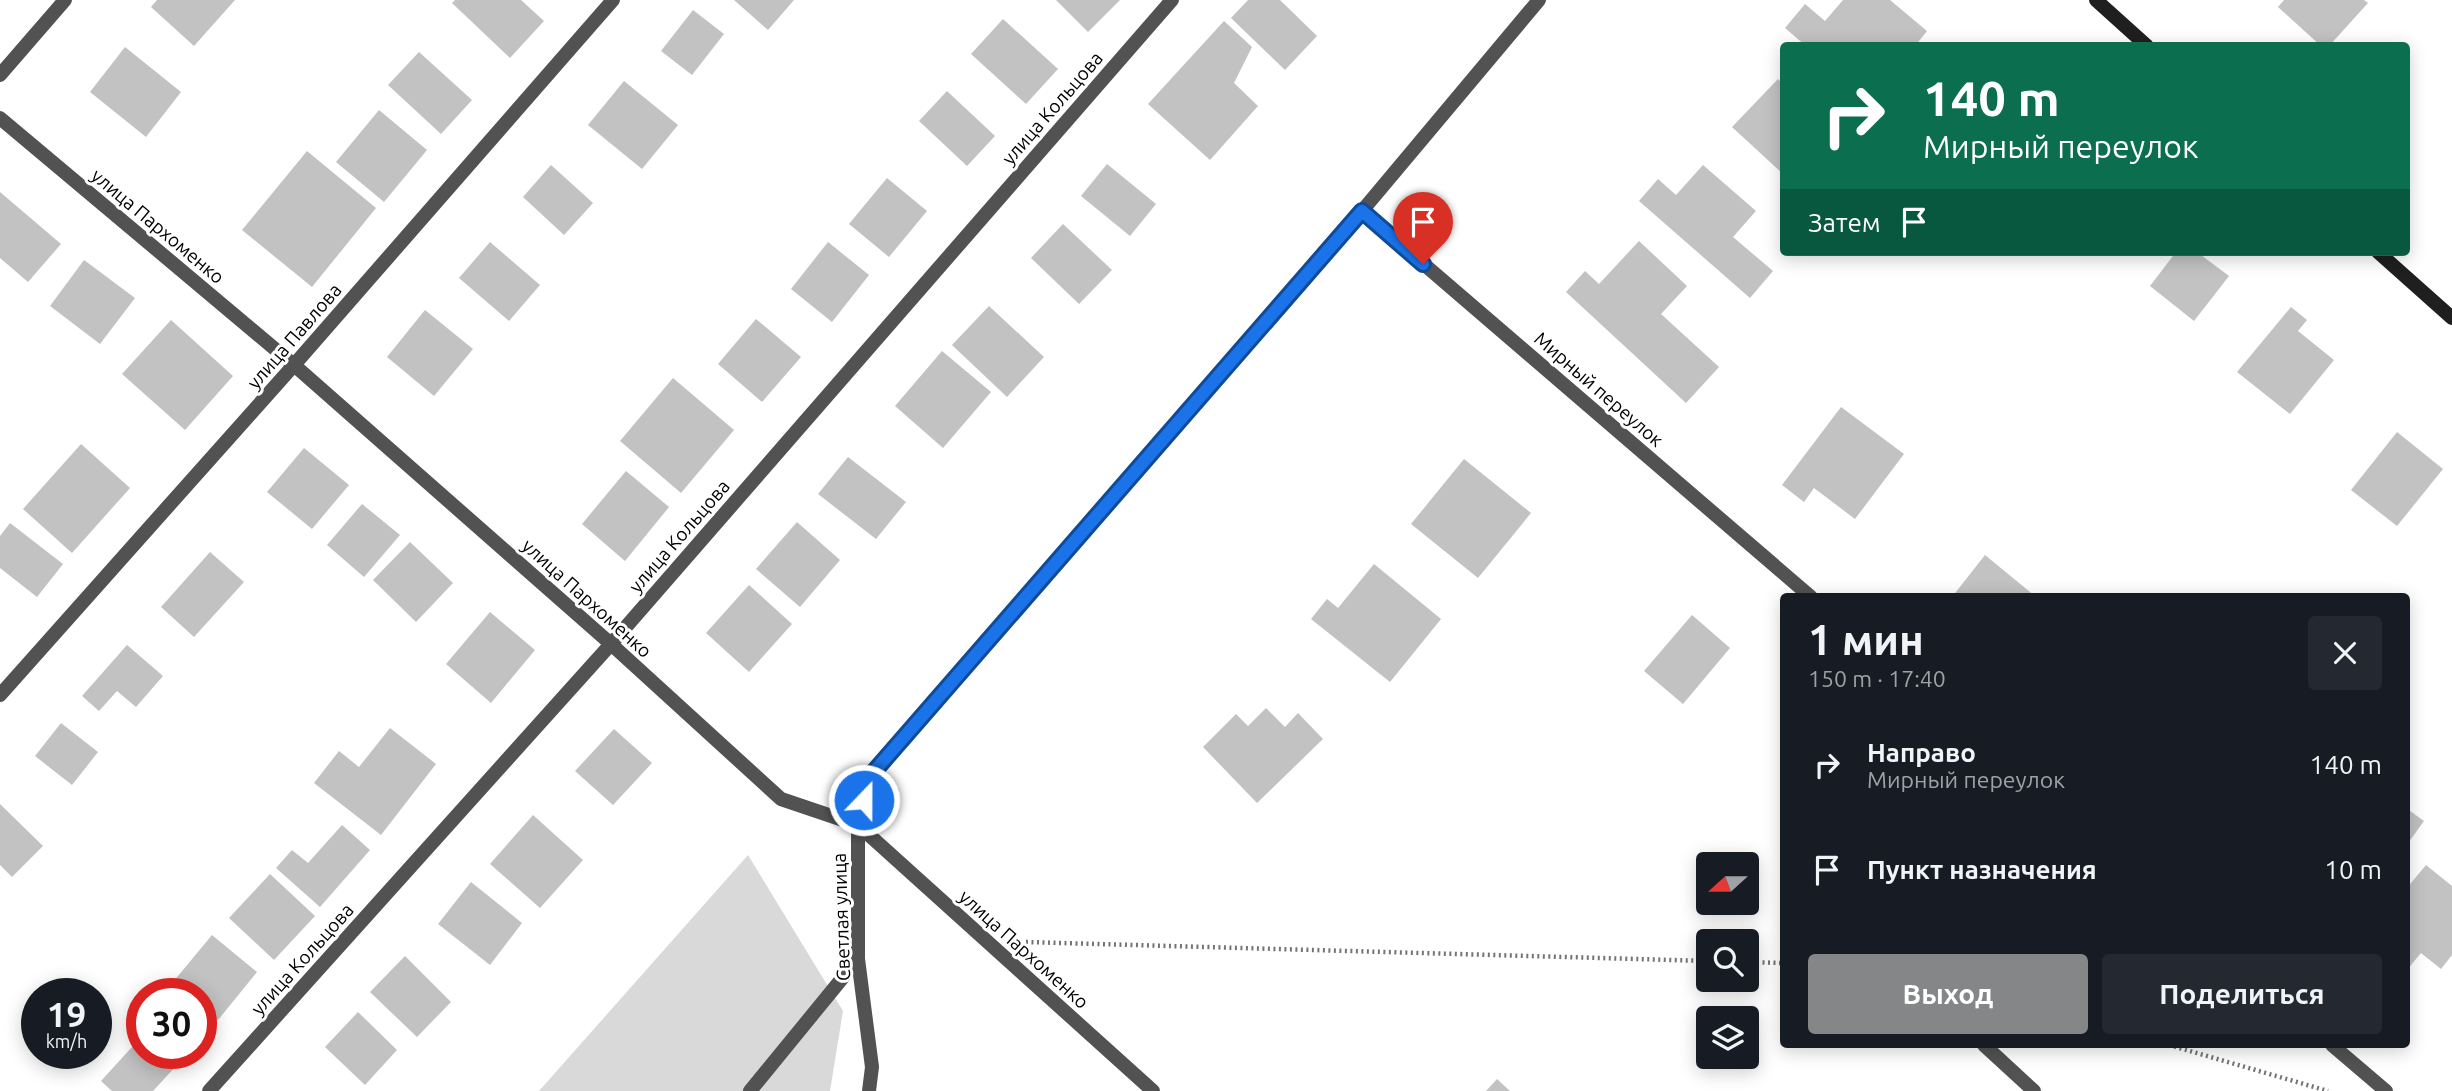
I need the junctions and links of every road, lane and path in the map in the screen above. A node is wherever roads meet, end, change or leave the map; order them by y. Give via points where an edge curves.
1 (65, 0) edge
2 (613, 0) edge
3 (1172, 0) edge
4 (1539, 0) edge
5 (2096, 0) edge
6 (2143, 42) edge
7 (0, 75) edge
8 (0, 118) edge
9 (1362, 211) junction
10 (2382, 256) edge
11 (2452, 318) edge
12 (294, 365) junction
13 (1806, 593) edge
14 (611, 644) junction
15 (0, 695) edge
16 (858, 825) junction
17 (987, 941) junction
18 (858, 958) junction
19 (1696, 961) edge
20 (1759, 962) edge
21 (1780, 963) edge
22 (1987, 1048) edge
23 (2179, 1048) edge
24 (2336, 1048) edge
25 (209, 1091) edge
26 (750, 1091) edge
27 (869, 1091) edge
28 (1153, 1091) edge
29 (2034, 1091) edge
30 (2328, 1091) edge
31 (2386, 1091) edge

1 - 7 street
2 - 12 street, улица Павлова
3 - 14 street, улица Кольцова
4 - 9 street, Светлая улица
5 - 6 main road
8 - 12 street, улица Пархоменко
9 - 13 street, Мирный переулок
9 - 16 street, Светлая улица via 871,775
10 - 11 main road
12 - 14 street, улица Пархоменко
12 - 15 street, улица Павлова
14 - 16 street, улица Пархоменко via 781,799
14 - 25 street, улица Кольцова
16 - 17 street, улица Пархоменко
16 - 18 street, Светлая улица
17 - 19 path
17 - 28 street, улица Пархоменко
18 - 26 street
18 - 27 street, Светлая улица via 872,1067
20 - 21 path
22 - 29 street
23 - 30 path
24 - 31 street

